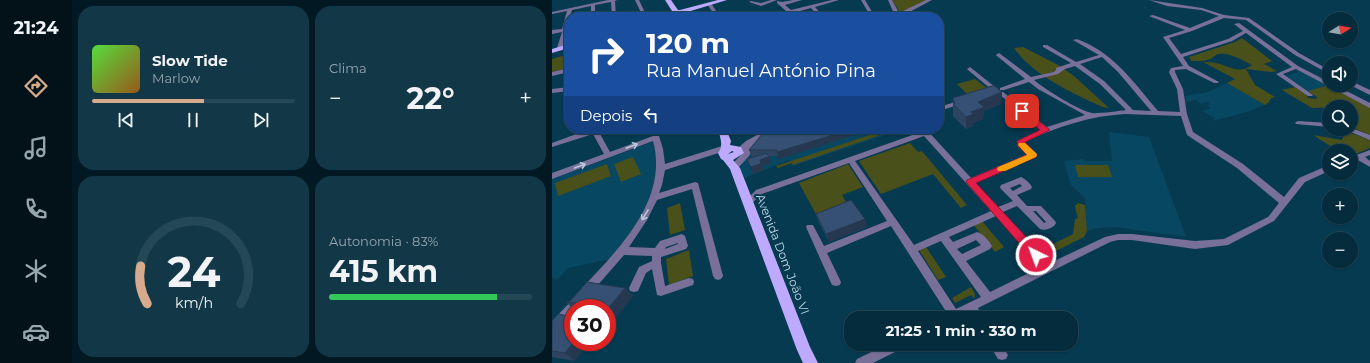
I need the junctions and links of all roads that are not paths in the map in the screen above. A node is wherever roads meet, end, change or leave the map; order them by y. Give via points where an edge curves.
1 (614, 0) edge
2 (637, 0) edge
3 (668, 0) edge
4 (724, 0) edge
5 (800, 0) edge
6 (837, 0) edge
7 (863, 0) edge
8 (890, 0) edge
9 (930, 0) edge
10 (1151, 0) edge
11 (751, 2) dead end
12 (778, 2) edge
13 (593, 4) junction
14 (709, 4) junction
15 (812, 6) junction
16 (570, 9) junction
17 (570, 12) edge
18 (593, 12) edge
19 (614, 12) edge
20 (643, 12) edge
21 (676, 12) edge
22 (683, 12) edge
23 (715, 12) edge
24 (790, 12) joint
25 (817, 12) edge
26 (870, 12) edge
27 (896, 12) edge
28 (904, 12) edge
29 (552, 13) edge
30 (1152, 16) dead end
31 (1223, 16) junction
32 (1237, 24) dead end
33 (564, 30) edge
34 (1190, 30) junction
35 (1247, 31) junction
36 (552, 32) edge
37 (564, 37) edge
38 (1076, 40) dead end
39 (1045, 46) dead end
40 (564, 47) edge
41 (560, 48) junction
42 (552, 51) edge
43 (1297, 54) junction
44 (999, 55) dead end
45 (1103, 55) junction
46 (1279, 55) junction
47 (1180, 56) junction
48 (1078, 64) junction
49 (1296, 67) junction
50 (1188, 68) junction
51 (1322, 68) edge
52 (970, 69) dead end
53 (564, 71) edge
54 (552, 74) edge
55 (1028, 80) junction
56 (1322, 81) edge
57 (1216, 82) dead end
58 (1358, 87) edge
59 (564, 90) edge
60 (552, 91) edge
61 (1001, 91) junction
62 (1343, 92) edge
63 (1370, 93) edge
64 (1310, 96) dead end
65 (966, 101) edge
66 (1370, 106) edge
67 (944, 108) edge
68 (1131, 112) junction
69 (1156, 113) junction
70 (1184, 114) junction
71 (1092, 116) junction
72 (1298, 123) dead end
73 (1322, 125) edge
74 (1046, 130) junction
75 (1358, 133) edge
76 (584, 134) edge
77 (598, 134) edge
78 (724, 134) edge
79 (765, 134) edge
80 (916, 134) edge
81 (927, 134) edge
82 (1370, 138) edge
83 (756, 140) junction
84 (552, 145) edge
85 (731, 150) junction
86 (1370, 152) edge
87 (608, 155) junction
88 (1359, 157) joint
89 (851, 160) junction
90 (1370, 164) edge
91 (736, 166) junction
92 (661, 168) junction
93 (1322, 170) edge
94 (552, 176) edge
95 (970, 182) junction
96 (1011, 195) dead end
97 (746, 197) junction
98 (654, 198) junction
99 (1018, 202) junction
100 (1284, 202) junction
101 (1025, 209) dead end
102 (997, 212) junction
103 (893, 222) junction
104 (810, 227) dead end
105 (944, 236) junction
106 (952, 247) junction
107 (912, 250) junction
108 (623, 251) junction
109 (822, 251) junction
110 (656, 257) junction
111 (960, 259) junction
112 (1048, 268) junction
113 (718, 276) dead end
114 (689, 282) dead end
115 (836, 282) dead end
116 (634, 288) dead end
117 (988, 298) junction
118 (971, 306) junction
119 (948, 311) edge
120 (962, 311) edge
121 (974, 311) edge
122 (552, 329) edge
123 (885, 351) edge
124 (999, 351) edge
125 (879, 354) junction
126 (1002, 355) dead end
127 (805, 357) edge
128 (811, 363) edge
129 (861, 363) edge
130 (870, 363) edge

1 - 13 street
1 - 19 street
2 - 20 street
3 - 21 main road
4 - 14 main road
5 - 12 street
6 - 15 street
7 - 26 street
8 - 27 street
9 - 28 street
10 - 31 street via 1167,5 1202,9
11 - 12 street via 761,5
12 - 24 street
13 - 16 street
13 - 18 street
14 - 22 main road
14 - 23 street
15 - 24 street
15 - 25 street
16 - 17 street
16 - 29 street
30 - 34 street
31 - 34 street
31 - 43 street via 1247,19
32 - 35 street
33 - 36 street
34 - 47 street via 1165,38
35 - 46 street
35 - 47 street via 1230,40
37 - 41 street
38 - 45 street
39 - 48 street
40 - 41 main road
41 - 42 main road
43 - 46 street
43 - 51 street
44 - 55 street
45 - 48 street
45 - 69 street
46 - 49 street
47 - 50 street
48 - 55 street
48 - 68 street via 1107,86
49 - 56 street
49 - 64 street via 1278,74
50 - 57 street
50 - 70 street via 1173,69 1172,72 1180,89
52 - 61 street via 991,91
53 - 54 street
55 - 61 street
55 - 71 street
58 - 63 street
59 - 60 street
61 - 74 street
62 - 66 street
65 - 67 street
68 - 69 street
68 - 71 street
69 - 70 street
70 - 100 street via 1194,137 1240,166
71 - 74 street
72 - 73 street
74 - 95 street via 1021,141 1021,145 1033,155
75 - 82 street
76 - 84 street
77 - 87 street
78 - 85 main road, Avenida Dom João VI
79 - 83 street
80 - 89 street
81 - 95 street
83 - 85 street
83 - 91 street
85 - 91 main road, Avenida Dom João VI
85 - 92 street
86 - 88 street
87 -> 92 street via 656,138
94 -> 87 street
88 - 90 street
89 - 97 street
89 - 103 street
91 - 97 main road, Avenida Dom João VI
92 - 98 street
93 - 100 street via 1302,180
95 - 102 street
96 - 99 street
97 - 127 main road, Avenida Dom João VI
98 -> 108 street
98 - 113 street via 695,185
99 - 101 street
99 - 102 street
100 - 112 street via 1271,219 1225,242 1195,245 1118,237 1108,239
102 - 105 street
102 - 112 street
103 - 107 street
103 - 109 street
104 - 109 street
105 - 106 street
105 - 107 street
106 - 111 street
106 - 111 street via 978,235 987,246
107 - 119 street
108 - 110 street
108 - 122 street
109 - 115 street
110 - 114 street via 661,292
110 - 116 street via 642,270
111 - 117 street
112 - 117 street
117 - 118 street
118 - 120 street
118 - 121 street
123 - 125 street
124 - 126 street
125 - 129 street
125 - 130 street
127 - 128 main road, Avenida Dom João VI

